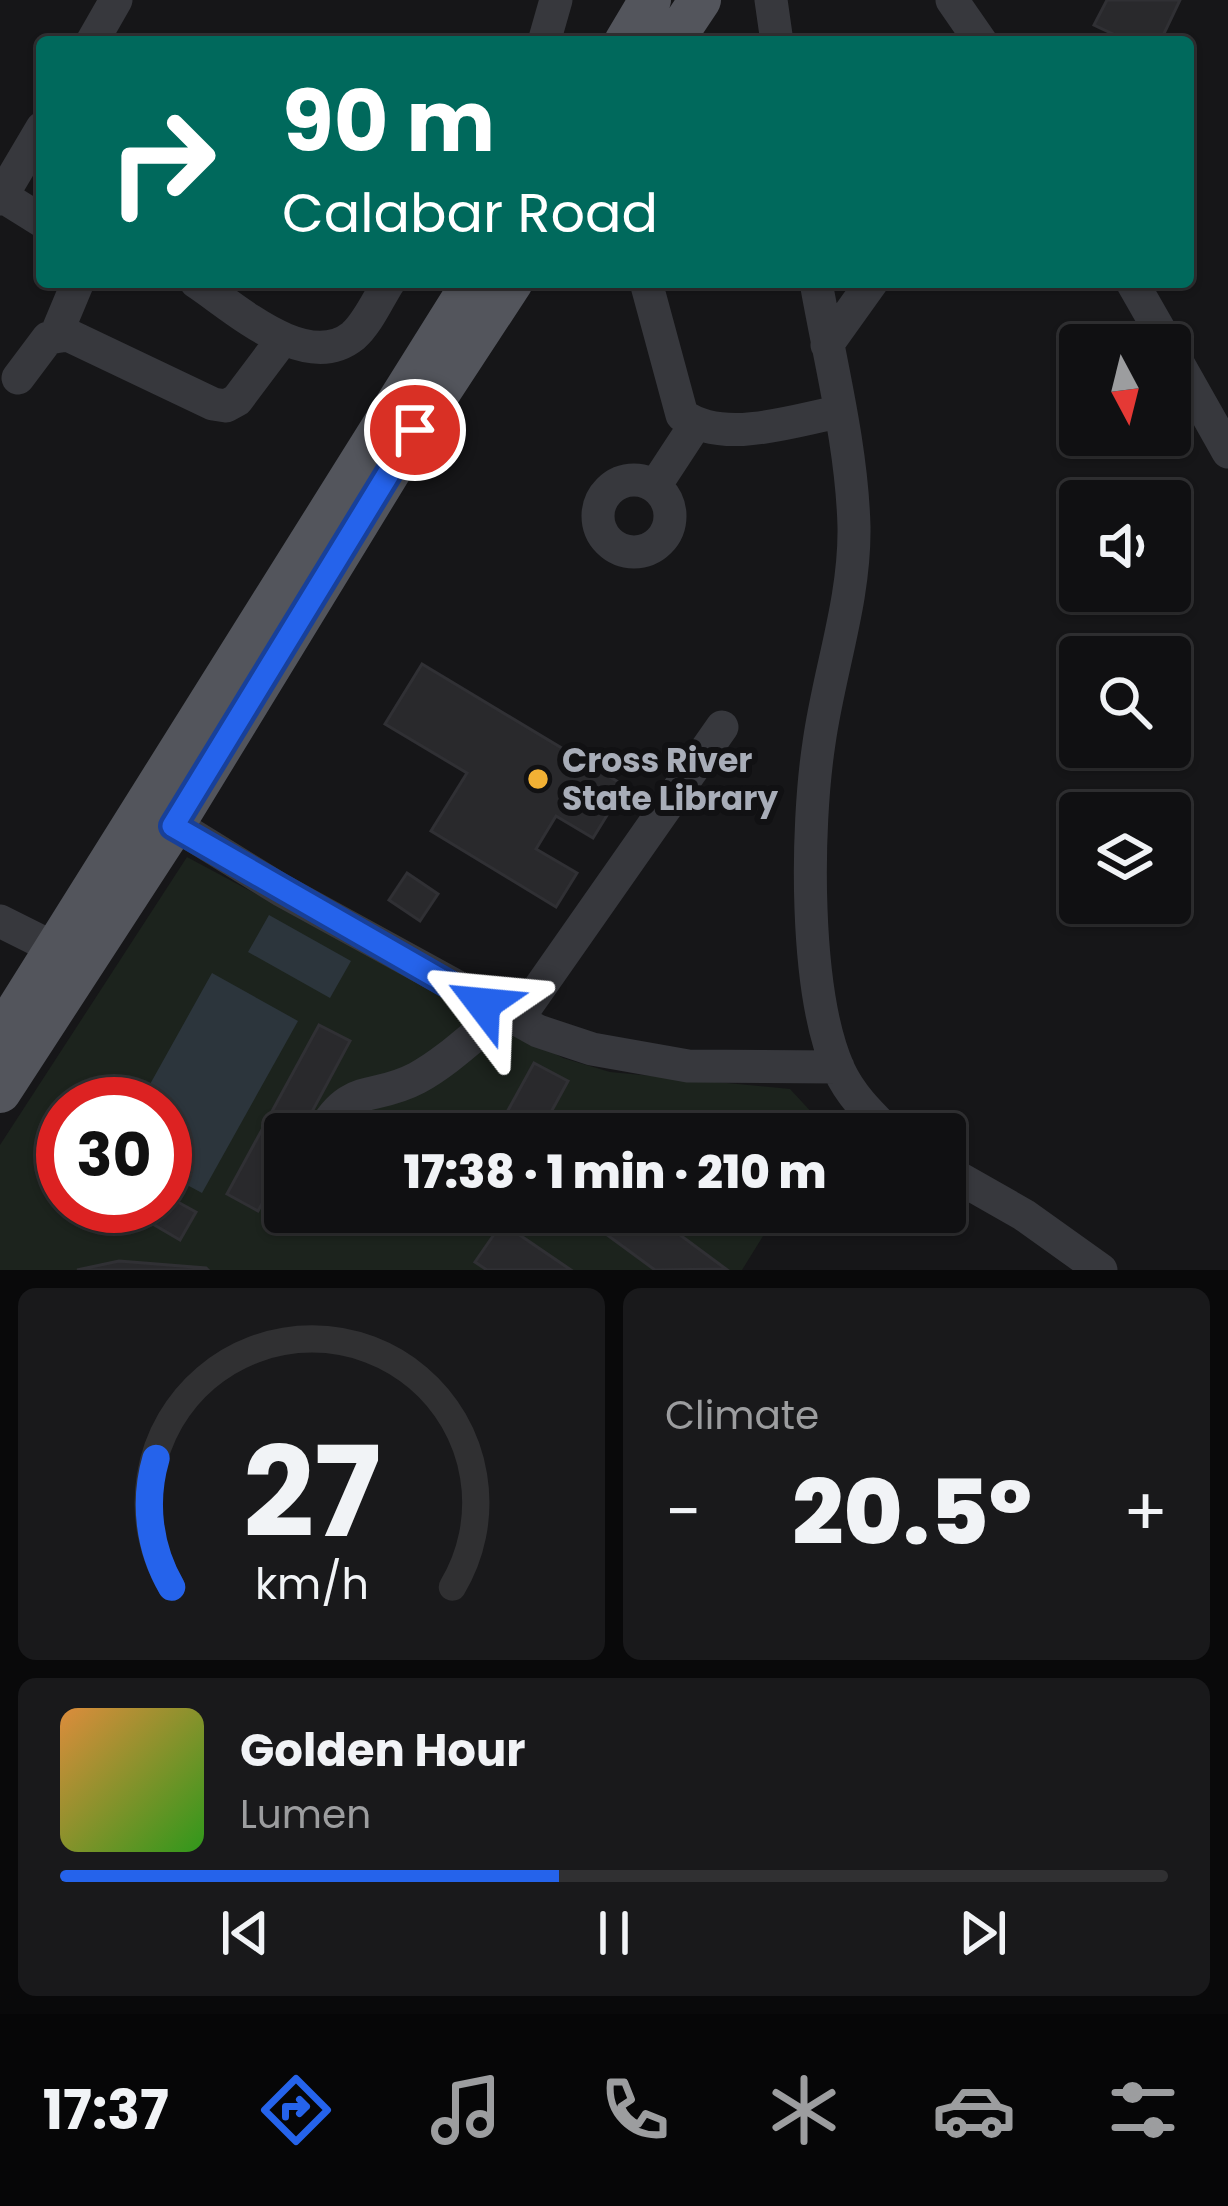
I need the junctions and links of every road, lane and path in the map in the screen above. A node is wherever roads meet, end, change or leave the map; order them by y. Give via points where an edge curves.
1 (116, 0) edge
2 (556, 0) edge
3 (650, 0) edge
4 (700, 0) edge
5 (771, 0) edge
6 (952, 0) edge
7 (95, 36) edge
8 (546, 36) edge
9 (629, 36) edge
10 (675, 36) edge
11 (776, 36) edge
12 (977, 36) edge
13 (36, 138) edge
14 (1, 198) edge
15 (36, 217) edge
16 (75, 288) edge
17 (205, 288) edge
18 (385, 288) edge
19 (469, 288) edge
20 (508, 288) edge
21 (648, 288) edge
22 (817, 288) edge
23 (868, 288) edge
24 (1135, 288) edge
25 (1156, 324) edge
26 (55, 337) junction
27 (282, 340) junction
28 (827, 346) junction
29 (19, 378) dead end
30 (1191, 386) edge
31 (839, 412) junction
32 (695, 425) junction
33 (1228, 452) edge
34 (656, 486) dead end
35 (722, 727) dead end
36 (160, 816) junction
37 (0, 921) edge
38 (56, 949) junction
39 (510, 1017) junction
40 (0, 1037) edge
41 (838, 1066) junction
42 (0, 1092) edge
43 (333, 1113) edge
44 (868, 1113) edge
45 (966, 1182) edge
46 (1101, 1270) edge

1 - 7 street
2 - 8 street
3 - 9 main road
4 - 10 main road
5 - 11 street
6 - 12 street
13 - 14 street
14 - 15 street
16 - 26 street
17 - 27 street
18 - 27 street via 342,343
19 - 36 main road
20 - 36 main road
21 - 32 street via 682,416
22 - 28 street
23 - 28 street
24 - 25 street
26 - 27 street via 68,335 226,406
26 - 29 street
28 - 31 street
30 - 33 street
31 - 32 street via 733,429
31 - 41 street via 852,568 813,799 813,955
32 - 34 street
35 - 39 street
36 - 38 main road
36 - 39 street
36 - 42 main road
37 - 38 street
38 - 40 main road
39 - 41 street via 641,1060
39 - 43 street via 419,1077
41 - 44 street
45 - 46 street

